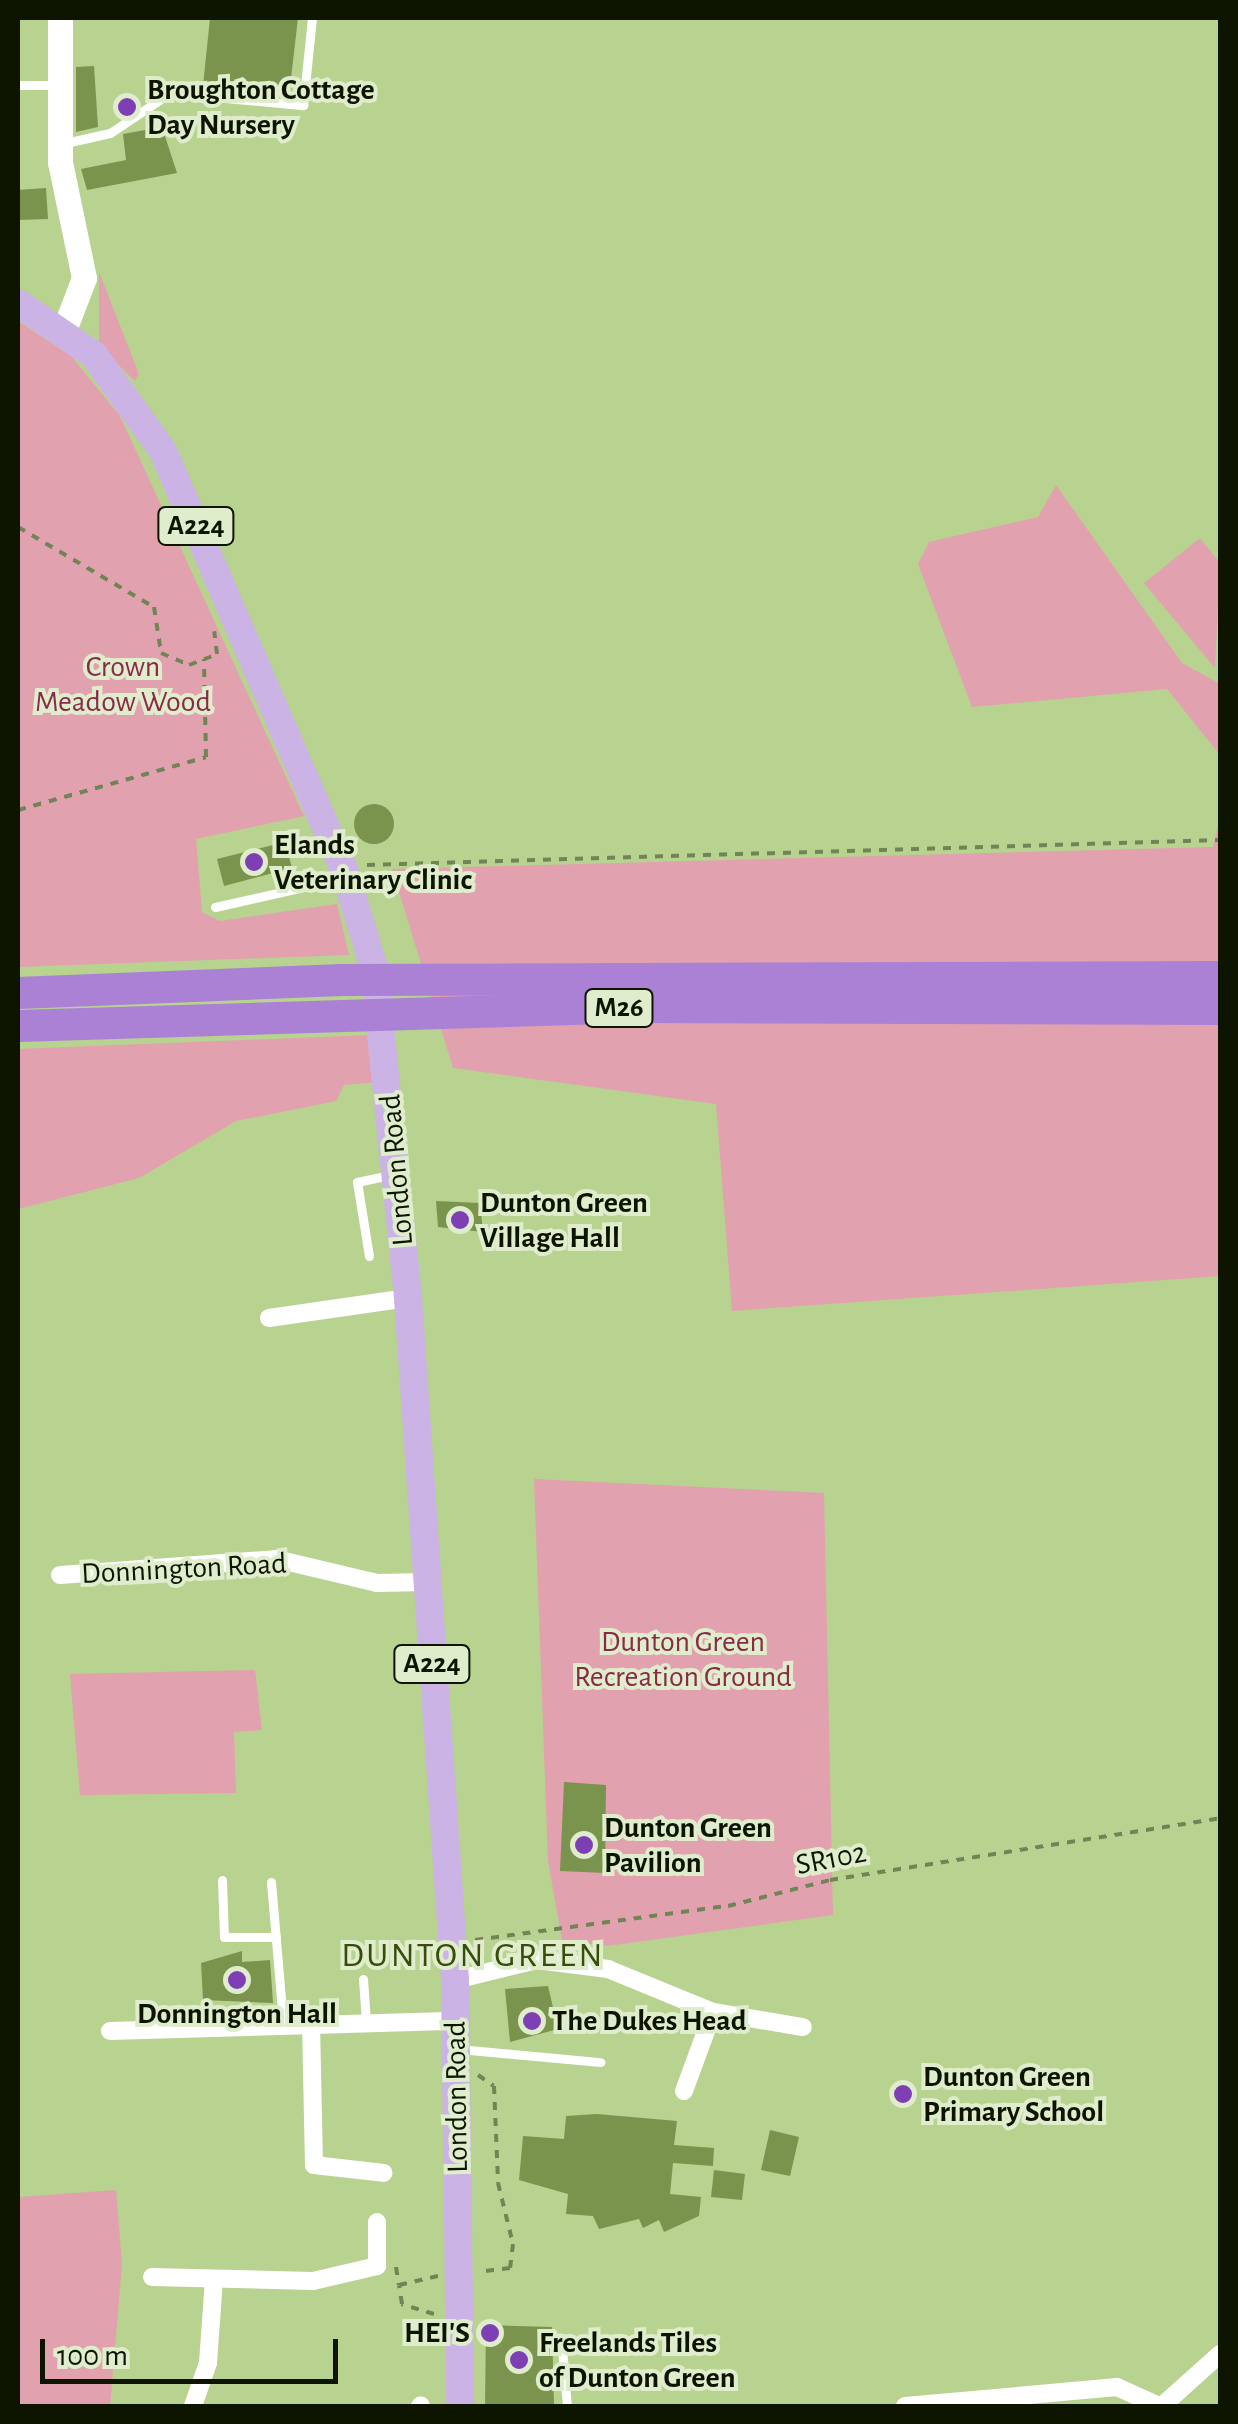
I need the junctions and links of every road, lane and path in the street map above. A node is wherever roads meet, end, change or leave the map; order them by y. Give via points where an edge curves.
1 (60, 18) edge
2 (312, 18) edge
3 (18, 85) edge
4 (55, 86) junction
5 (58, 144) junction
6 (18, 303) edge
7 (64, 330) junction
8 (18, 527) edge
9 (237, 620) junction
10 (204, 658) junction
11 (18, 810) edge
12 (1220, 840) edge
13 (345, 872) junction
14 (215, 907) dead end
15 (1220, 977) edge
16 (18, 993) edge
17 (1220, 1009) edge
18 (18, 1026) edge
19 (398, 1174) junction
20 (368, 1256) dead end
21 (408, 1298) junction
22 (269, 1318) dead end
23 (60, 1574) dead end
24 (427, 1582) junction
25 (1220, 1818) edge
26 (222, 1880) dead end
27 (272, 1882) dead end
28 (276, 1937) junction
29 (450, 1941) junction
30 (363, 1979) dead end
31 (455, 1980) junction
32 (713, 2012) junction
33 (366, 2022) junction
34 (283, 2023) junction
35 (311, 2024) junction
36 (802, 2027) dead end
37 (110, 2032) dead end
38 (456, 2044) junction
39 (600, 2062) dead end
40 (684, 2091) dead end
41 (384, 2173) dead end
42 (377, 2222) dead end
43 (451, 2266) junction
44 (484, 2271) dead end
45 (152, 2278) dead end
46 (214, 2280) junction
47 (459, 2308) junction
48 (562, 2349) dead end
49 (1220, 2354) edge
50 (193, 2406) edge
51 (460, 2406) edge
52 (567, 2406) edge
53 (905, 2406) edge
54 (1161, 2406) edge

1 - 4 street
2 - 5 lane via 303,105 170,93 100,138
3 - 4 lane
4 - 5 street
5 - 7 street via 84,278
6 - 7 main road, A224
7 - 9 main road, London Road / A224 via 142,414
8 - 10 path via 154,607 161,653 188,665
9 - 10 path via 214,631 217,654
9 - 13 main road, London Road / A224
10 - 11 path via 206,756
12 - 13 path
13 - 14 lane
13 - 19 main road, London Road / A224 via 367,939
15 - 16 highway, M26 via 379,979
17 - 18 highway, M26 via 617,1008
19 - 20 lane via 356,1182
19 - 21 main road, London Road / A224
21 - 22 street
21 - 24 main road, London Road / A224
23 - 24 street, Donnington Road via 276,1559 376,1582
24 - 29 main road, London Road / A224
25 - 29 path, SR102 via 830,1880 728,1906
26 - 28 lane via 224,1937
27 - 28 lane
28 - 34 lane
29 - 31 main road, London Road / A224
30 - 33 lane
31 - 32 street via 538,1960 590,1966
31 - 38 main road, London Road / A224
32 - 36 street
32 - 40 street
33 - 35 street
33 - 38 street
34 - 35 street
34 - 37 street
35 - 41 street via 320,2172
38 - 39 lane
38 - 43 main road, London Road / A224
38 - 44 path via 494,2086 498,2183 513,2244 510,2268
42 - 46 street via 377,2266 313,2281
43 - 47 main road, London Road / A224
43 - 47 path via 399,2285 402,2304
45 - 46 street
46 - 50 street via 208,2364
47 - 51 main road, London Road / A224
48 - 52 lane
49 - 54 street
53 - 54 street via 1117,2387

